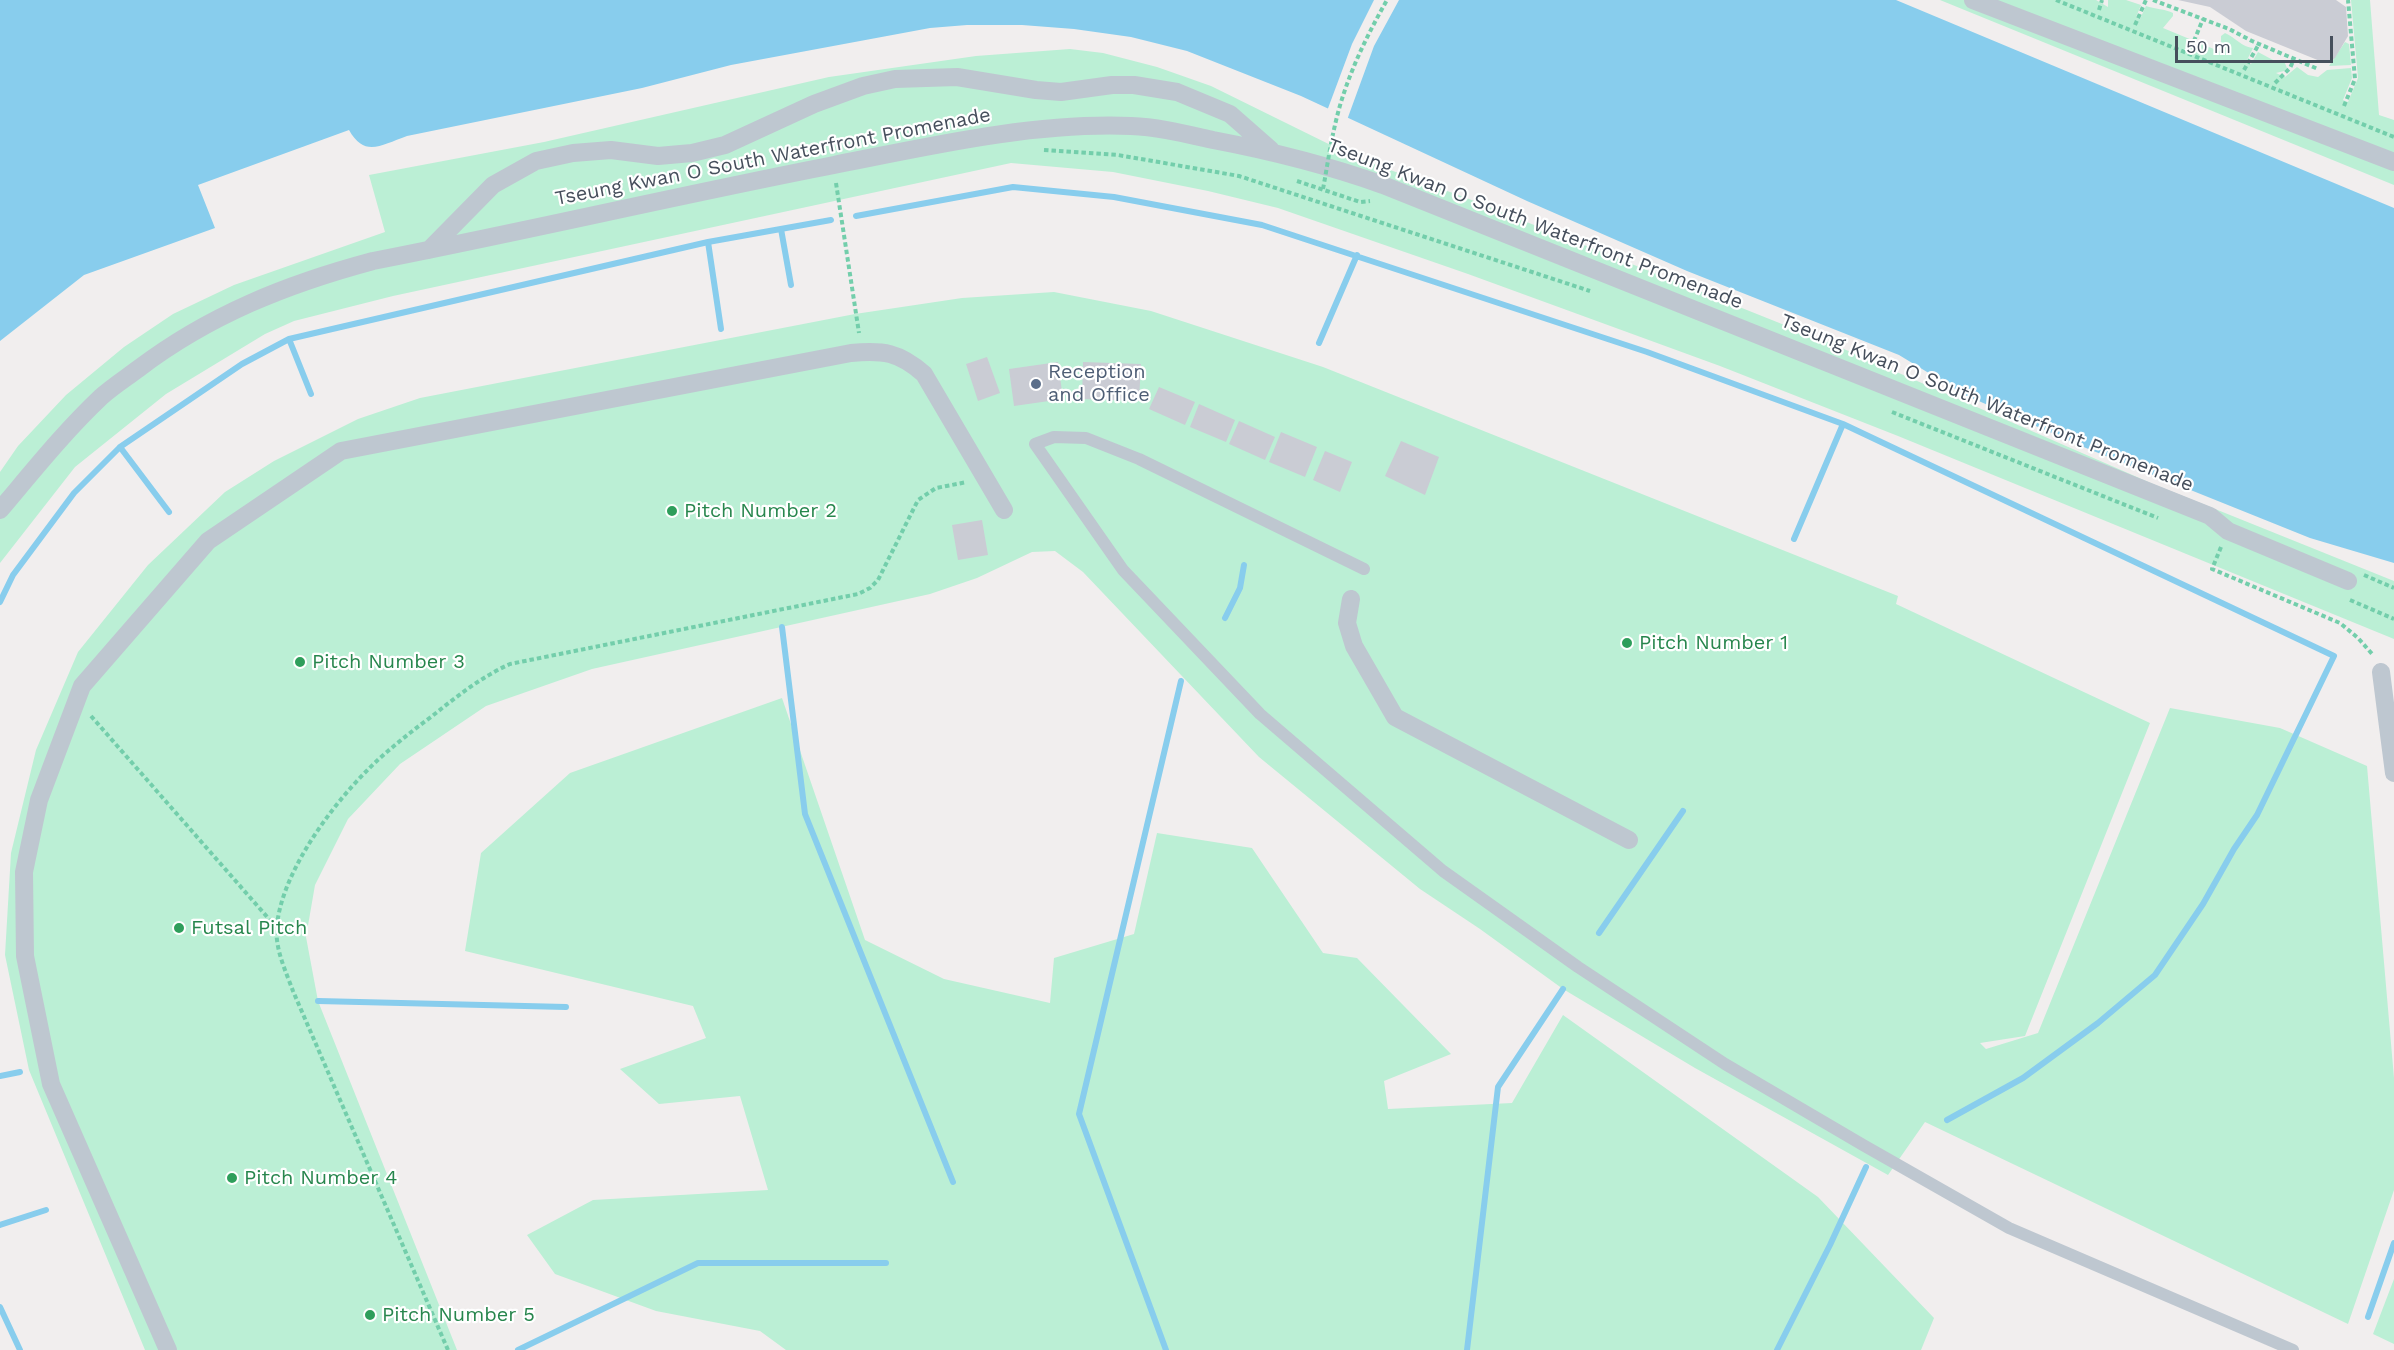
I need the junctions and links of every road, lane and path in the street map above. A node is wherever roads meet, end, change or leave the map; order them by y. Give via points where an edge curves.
1 (1387, 0) edge
2 (1973, 0) edge
3 (2056, 0) edge
4 (2102, 0) edge
5 (2146, 0) edge
6 (2153, 0) edge
7 (2348, 0) edge
8 (2099, 10) dead end
9 (2203, 19) junction
10 (2135, 25) dead end
11 (2259, 44) junction
12 (2191, 48) dead end
13 (2294, 59) junction
14 (2318, 69) dead end
15 (2244, 70) dead end
16 (2275, 83) dead end
17 (2344, 106) dead end
18 (2394, 137) edge
19 (1036, 150) dead end
20 (1272, 151) junction
21 (2394, 162) edge
22 (1313, 186) dead end
23 (1323, 189) junction
24 (839, 202) dead end
25 (1360, 202) dead end
26 (429, 250) junction
27 (1599, 294) dead end
28 (855, 314) dead end
29 (1886, 410) dead end
30 (986, 478) junction
31 (0, 510) edge
32 (1004, 510) dead end
33 (2169, 522) dead end
34 (2228, 531) junction
35 (1364, 569) dead end
36 (2345, 589) joint
37 (1352, 599) dead end
38 (2394, 619) edge
39 (2381, 672) joint
40 (77, 699) junction
41 (2394, 773) edge
42 (1629, 840) dead end
43 (276, 928) junction
44 (168, 1350) edge
45 (448, 1350) edge
46 (2293, 1350) edge

1 - 23 path, bridge via 1347,86 1335,124
2 - 21 street
3 - 18 path
4 - 8 path
5 - 10 path
6 - 9 path
7 - 17 path via 2355,78
9 - 11 path
9 - 12 path
11 - 13 path
11 - 15 path
13 - 14 path
13 - 16 path
19 - 27 path via 1118,155 1239,176
20 - 26 street, Tseung Kwan O South Waterfront Promenade via 1133,126 1009,134 896,152
20 - 26 street via 1230,114 1177,92 1112,84 1061,92 957,76 895,79 814,104 725,145 658,156 611,150 536,161 493,185
20 - 34 street, Tseung Kwan O South Waterfront Promenade via 1383,185 2210,516
22 - 23 path
23 - 25 path
24 - 28 path
26 - 31 street, Tseung Kwan O South Waterfront Promenade via 332,272 244,305 190,333 103,395
29 - 33 path
30 - 32 street
30 - 40 street via 924,374 912,363 880,351 851,353 341,451 208,541 82,686
30 - 43 path via 936,488 918,500 878,580 858,594 510,664 491,672 386,752 340,800 302,856 282,897
34 - 36 street, Tseung Kwan O South Waterfront Promenade
34 - 39 path via 2212,569 2340,624 2358,638
35 - 46 lane via 1139,459 1086,438 1054,437 1035,444 1123,570 1260,714 1443,871 1578,968 1725,1064 2009,1228
36 - 38 path
37 - 42 street via 1347,623 1354,645 1395,717
39 - 41 street
40 - 43 path
40 - 44 street via 39,800 26,862 25,956 51,1084
43 - 45 path via 293,992

